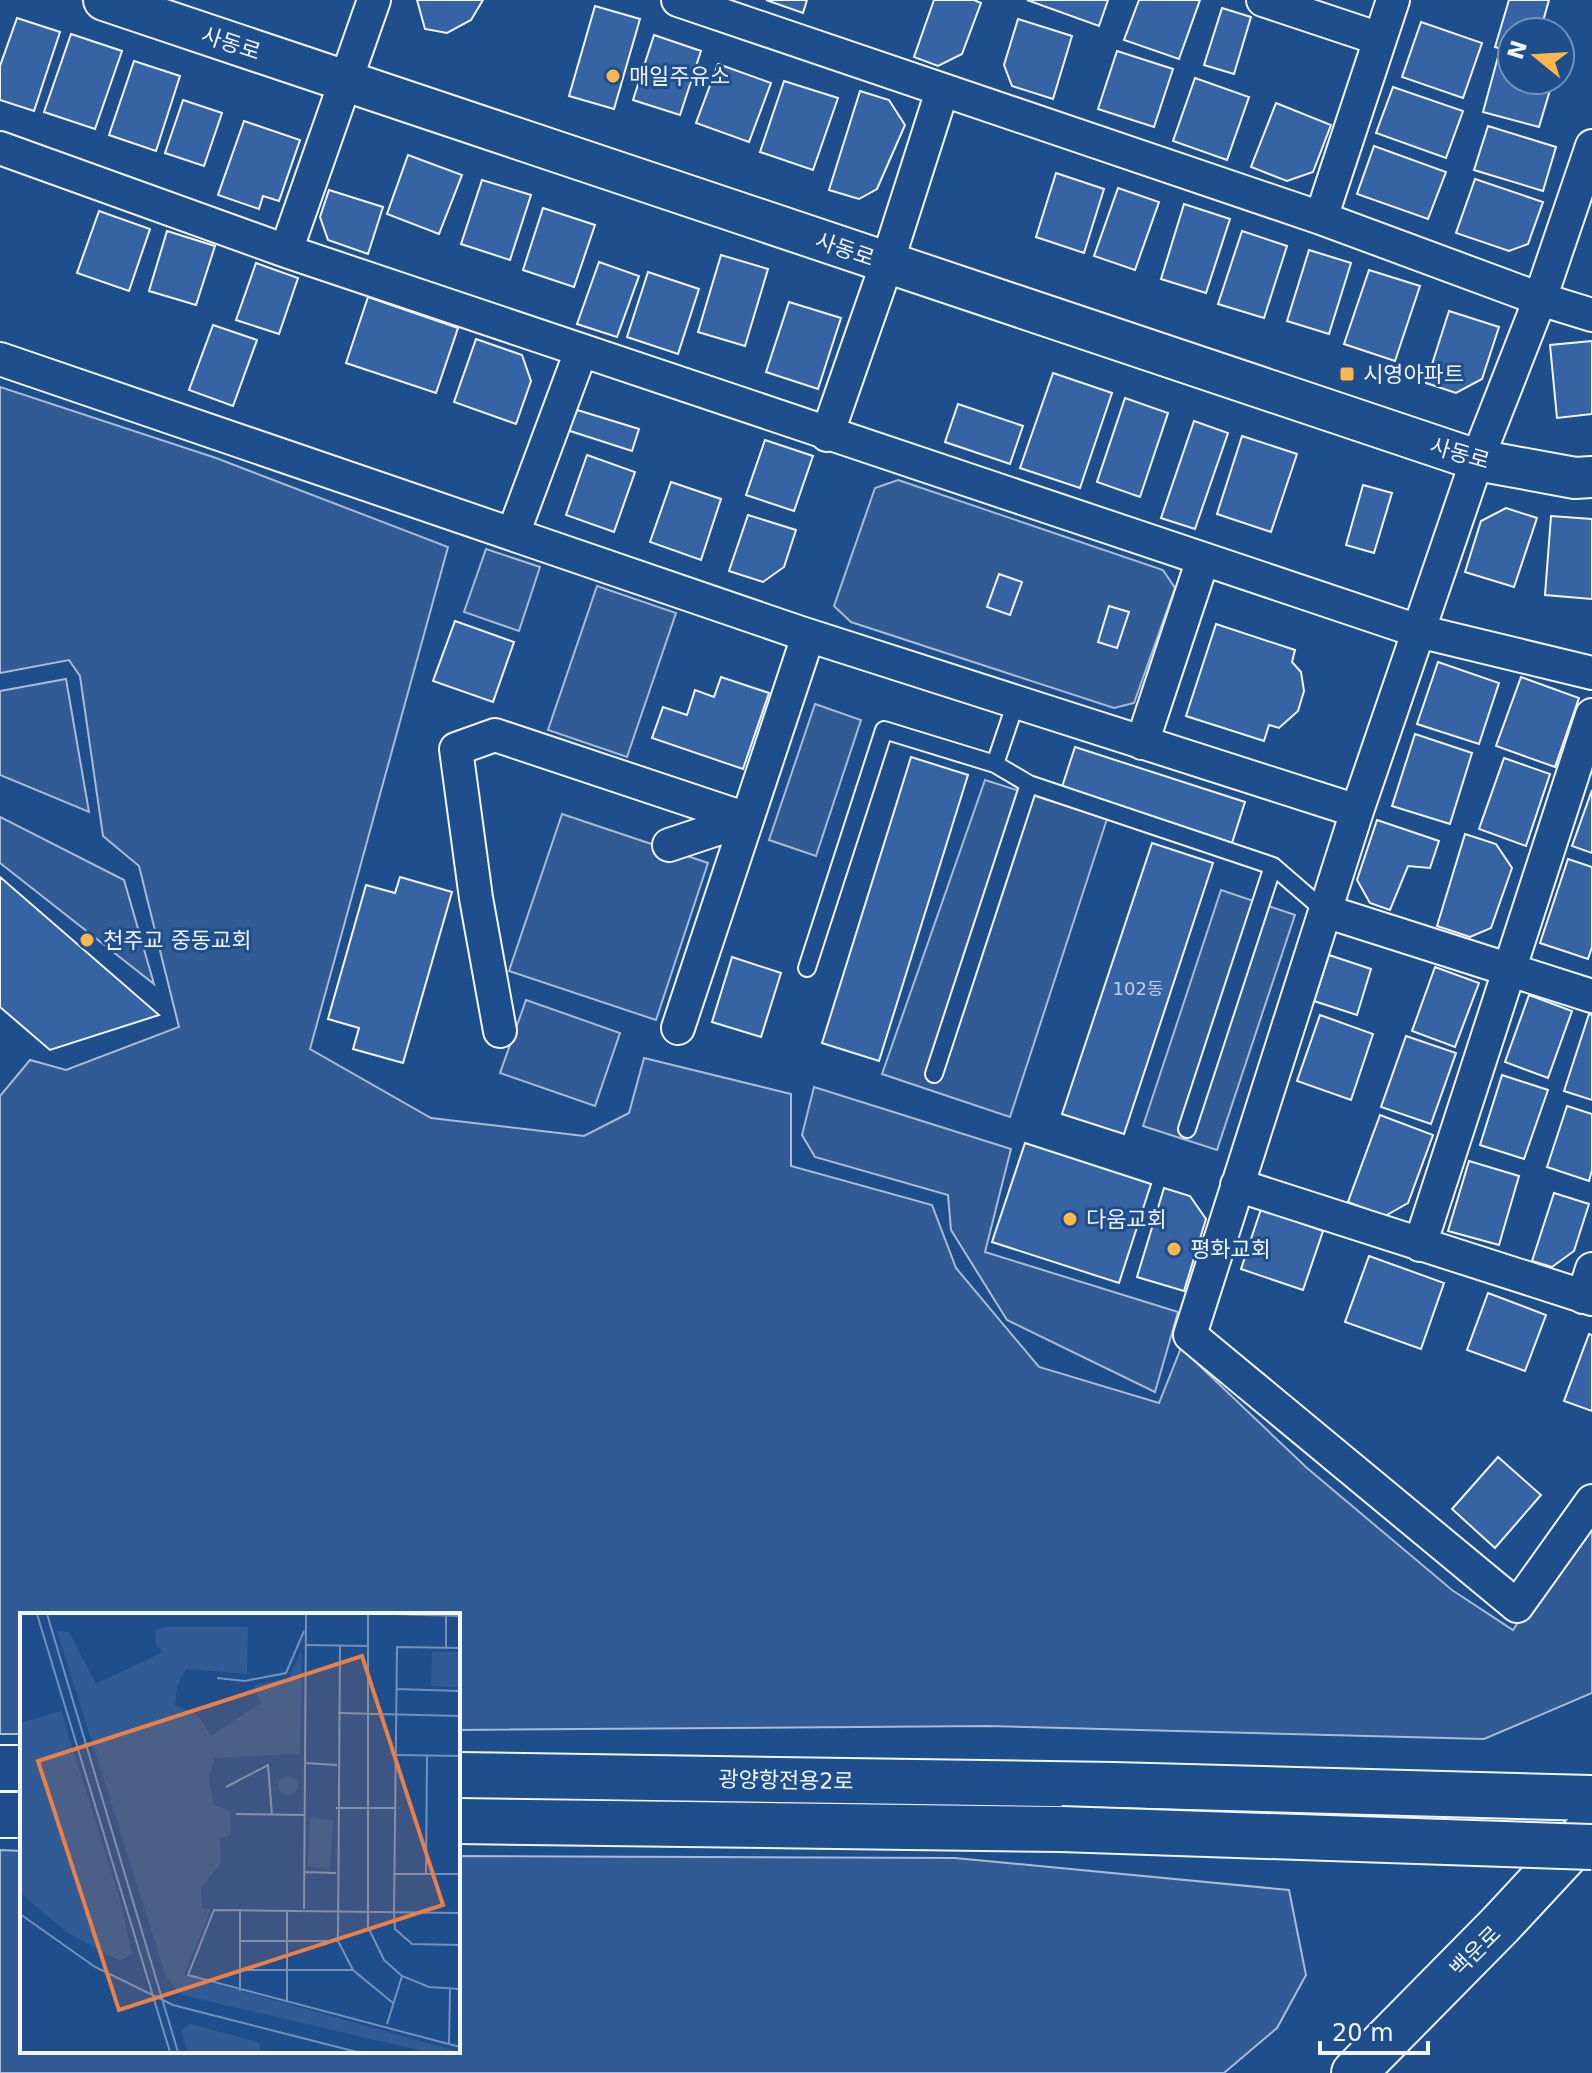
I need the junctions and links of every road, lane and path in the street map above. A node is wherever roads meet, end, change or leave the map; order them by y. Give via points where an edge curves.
1 (104, 0) edge
2 (374, 0) edge
3 (678, 0) edge
4 (1263, 0) edge
5 (1393, 0) edge
6 (1380, 39) junction
7 (346, 81) junction
8 (942, 91) junction
9 (1592, 146) edge
10 (0, 148) edge
11 (1321, 218) junction
12 (286, 251) junction
13 (887, 263) junction
14 (1540, 299) junction
15 (1592, 315) edge
16 (581, 351) junction
17 (0, 359) edge
18 (827, 435) junction
19 (1477, 460) junction
20 (1592, 477) edge
21 (513, 534) junction
22 (1203, 559) junction
23 (1418, 631) junction
24 (808, 636) junction
25 (1592, 673) edge
26 (1016, 702) junction
27 (1592, 715) edge
28 (1142, 743) junction
29 (995, 764) junction
30 (1029, 784) junction
31 (1357, 811) junction
32 (747, 819) junction
33 (669, 845) dead end
34 (1273, 866) junction
35 (1325, 911) junction
36 (807, 968) dead end
37 (1510, 969) junction
38 (1592, 996) edge
39 (678, 1028) dead end
40 (500, 1031) dead end
41 (934, 1074) dead end
42 (1187, 1129) dead end
43 (1237, 1185) junction
44 (1420, 1245) junction
45 (1589, 1288) edge
46 (1592, 1501) edge
47 (460, 1775) edge
48 (1592, 1798) edge
49 (460, 1821) edge
50 (1592, 1826) edge
51 (1592, 1847) edge
52 (1354, 2073) edge

1 - 7 street, 사동로
2 - 7 street
3 - 8 street
4 - 6 street
5 - 6 street
6 - 11 street
7 - 12 street
7 - 13 street, 사동로
8 - 11 street
8 - 13 street
9 - 14 street
10 - 12 street
11 - 14 street
12 - 16 street
13 - 18 street
13 - 19 street, 사동로
14 - 15 street
14 - 19 street
16 - 18 street
16 - 21 street
17 - 21 street
18 - 22 street
19 - 20 street, 사동로
19 - 23 street
21 - 24 street
22 - 23 street
22 - 28 street
23 - 25 street
23 - 31 street
24 - 26 street
24 - 32 street
26 - 28 street
26 - 29 lane
27 - 37 street
28 - 31 street
29 - 30 lane
29 - 36 lane via 884,730
30 - 34 lane
30 - 41 lane
31 - 35 street
32 - 33 street
32 - 39 street
32 - 40 street via 495,735 456,749
34 - 35 lane
34 - 42 lane
35 - 37 street
35 - 43 street
37 - 38 street
37 - 44 street
43 - 44 street
43 - 46 street via 1190,1335 1517,1606
44 - 45 street
47 - 48 main road, 광양항전용2로
49 - 51 main road, 광양항전용2로, bridge via 1061,1829
50 - 52 main road, 백운로

